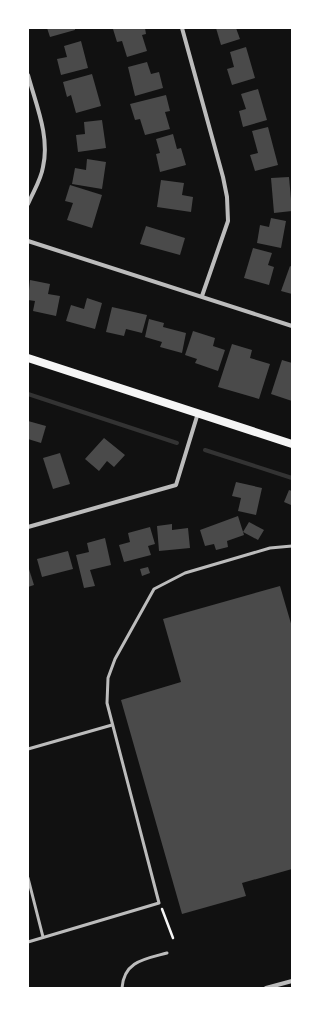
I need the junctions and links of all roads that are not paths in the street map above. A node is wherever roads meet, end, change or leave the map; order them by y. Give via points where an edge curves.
1 (182, 28) edge
2 (28, 75) edge
3 (28, 204) edge
4 (28, 241) edge
5 (202, 296) junction
6 (292, 326) edge
7 (28, 358) edge
8 (198, 413) junction
9 (292, 444) edge
10 (28, 527) edge
11 (292, 546) edge
12 (112, 725) junction
13 (28, 748) edge
14 (28, 878) edge
15 (43, 938) junction
16 (28, 942) edge
17 (167, 953) dead end
18 (292, 981) edge
19 (122, 988) edge
20 (266, 988) edge

1 - 5 street via 227,197 228,221
2 - 3 street via 45,135 46,149 43,169
4 - 5 street
5 - 6 street
7 - 8 main road
8 - 9 main road
8 - 10 street via 176,485
11 - 12 lane via 270,548 185,573 154,589 115,659 108,678 107,702
12 - 13 lane
12 - 15 lane via 159,903
14 - 15 lane
15 - 16 lane
17 - 19 lane via 132,966 124,976
18 - 20 street

